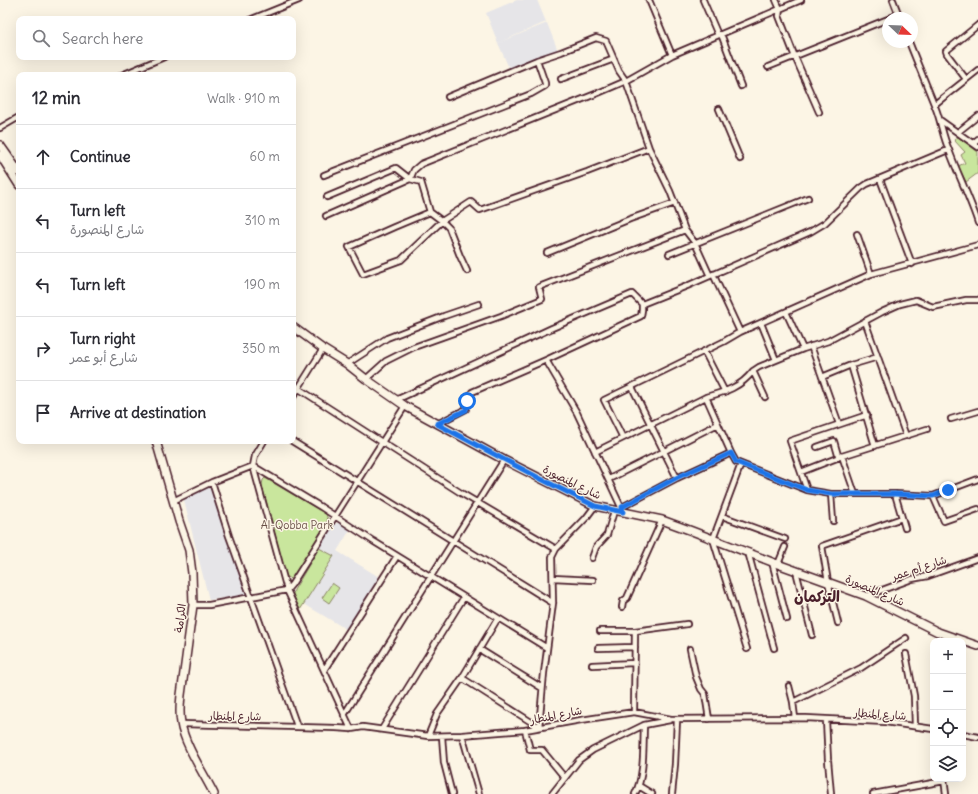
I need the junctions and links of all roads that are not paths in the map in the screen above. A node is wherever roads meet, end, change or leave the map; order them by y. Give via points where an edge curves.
1 (299, 0) edge
2 (649, 0) edge
3 (703, 0) edge
4 (776, 0) edge
5 (801, 0) edge
6 (893, 0) edge
7 (780, 9) junction
8 (898, 12) edge
9 (259, 16) edge
10 (882, 21) edge
11 (978, 25) edge
12 (720, 35) junction
13 (911, 48) edge
14 (672, 55) junction
15 (795, 57) junction
16 (614, 59) junction
17 (157, 60) edge
18 (537, 60) junction
19 (768, 67) dead end
20 (978, 70) edge
21 (129, 72) edge
22 (561, 79) dead end
23 (966, 79) junction
24 (626, 81) junction
25 (741, 86) dead end
26 (448, 97) dead end
27 (935, 106) junction
28 (719, 109) dead end
29 (819, 112) dead end
30 (978, 116) edge
31 (16, 119) edge
32 (940, 120) junction
33 (0, 128) edge
34 (958, 132) junction
35 (978, 139) edge
36 (973, 143) junction
37 (0, 144) edge
38 (978, 147) edge
39 (649, 148) junction
40 (948, 150) junction
41 (0, 156) edge
42 (740, 159) dead end
43 (0, 165) edge
44 (9, 168) junction
45 (16, 168) edge
46 (324, 175) dead end
47 (410, 179) junction
48 (880, 179) junction
49 (16, 180) edge
50 (328, 197) dead end
51 (808, 198) dead end
52 (675, 203) junction
53 (978, 206) edge
54 (974, 209) junction
55 (430, 212) junction
56 (326, 216) dead end
57 (442, 221) junction
58 (978, 223) edge
59 (685, 230) junction
60 (857, 234) dead end
61 (695, 243) junction
62 (978, 245) edge
63 (547, 253) dead end
64 (668, 254) dead end
65 (912, 264) junction
66 (467, 271) dead end
67 (870, 274) junction
68 (712, 275) junction
69 (978, 300) edge
70 (479, 304) dead end
71 (642, 304) junction
72 (786, 312) junction
73 (865, 321) junction
74 (761, 323) junction
75 (296, 329) edge
76 (740, 332) junction
77 (811, 346) junction
78 (322, 349) junction
79 (803, 349) junction
80 (704, 351) junction
81 (878, 357) junction
82 (546, 360) junction
83 (776, 360) junction
84 (347, 364) junction
85 (851, 365) junction
86 (753, 371) junction
87 (822, 377) junction
88 (366, 379) junction
89 (632, 387) junction
90 (298, 388) junction
91 (296, 392) edge
92 (725, 392) junction
93 (706, 397) junction
94 (765, 397) dead end
95 (396, 400) junction
96 (405, 406) junction
97 (978, 411) edge
98 (867, 415) junction
99 (951, 419) dead end
100 (437, 424) junction
101 (718, 424) junction
102 (839, 424) junction
103 (651, 425) junction
104 (927, 429) dead end
105 (906, 436) junction
106 (623, 438) junction
107 (383, 442) junction
108 (296, 443) edge
109 (157, 444) edge
110 (262, 444) edge
111 (875, 446) junction
112 (817, 447) dead end
113 (595, 452) junction
114 (663, 452) junction
115 (731, 453) junction
116 (842, 456) junction
117 (504, 460) junction
118 (741, 464) junction
119 (253, 466) junction
120 (801, 472) junction
121 (676, 478) junction
122 (609, 479) junction
123 (978, 479) edge
124 (357, 481) junction
125 (212, 482) junction
126 (807, 490) junction
127 (831, 494) junction
128 (855, 494) junction
129 (895, 494) junction
130 (933, 496) junction
131 (173, 500) junction
132 (478, 502) junction
133 (595, 506) junction
134 (978, 509) edge
135 (614, 510) junction
136 (623, 510) junction
137 (336, 516) junction
138 (722, 516) junction
139 (902, 518) junction
140 (662, 520) junction
141 (833, 521) dead end
142 (905, 528) dead end
143 (713, 539) junction
144 (785, 539) dead end
145 (453, 542) junction
146 (785, 547) dead end
147 (556, 549) junction
148 (748, 552) junction
149 (397, 556) junction
150 (592, 558) dead end
151 (978, 558) edge
152 (775, 563) junction
153 (796, 571) junction
154 (431, 576) junction
155 (552, 578) junction
156 (592, 580) dead end
157 (828, 582) junction
158 (287, 590) junction
159 (866, 596) junction
160 (464, 597) junction
161 (251, 598) junction
162 (553, 603) junction
163 (194, 605) junction
164 (622, 607) dead end
165 (498, 618) junction
166 (787, 619) dead end
167 (838, 623) dead end
168 (687, 624) dead end
169 (600, 631) dead end
170 (635, 631) junction
171 (812, 635) dead end
172 (906, 638) dead end
173 (978, 646) edge
174 (635, 647) junction
175 (547, 648) junction
176 (598, 648) dead end
177 (774, 648) dead end
178 (479, 649) junction
179 (690, 649) dead end
180 (747, 649) dead end
181 (906, 654) dead end
182 (634, 663) junction
183 (592, 665) dead end
184 (324, 670) junction
185 (462, 678) junction
186 (789, 686) dead end
187 (542, 688) junction
188 (793, 702) junction
189 (634, 712) junction
190 (344, 715) junction
191 (795, 718) junction
192 (671, 719) junction
193 (709, 719) junction
194 (677, 720) junction
195 (826, 720) junction
196 (181, 724) junction
197 (644, 725) junction
198 (297, 726) junction
199 (915, 726) junction
200 (539, 727) junction
201 (351, 728) junction
202 (930, 728) edge
203 (382, 729) junction
204 (525, 730) junction
205 (462, 735) junction
206 (966, 735) edge
207 (428, 736) junction
208 (442, 736) junction
209 (978, 737) edge
210 (565, 778) junction
211 (934, 782) edge
212 (944, 782) edge
213 (639, 786) junction
214 (214, 794) edge
215 (452, 794) edge
216 (479, 794) edge
217 (552, 794) edge
218 (635, 794) edge
219 (652, 794) edge
220 (672, 794) edge
221 (831, 794) edge
222 (873, 794) edge
223 (946, 794) edge

1 - 9 street
2 - 14 street
3 - 12 street
4 - 7 street
5 - 7 street
6 - 8 street
7 - 12 street
7 - 15 street via 779,16
10 - 15 street
11 - 23 street via 946,51
12 - 14 street
12 - 25 street
13 - 27 street
14 - 24 street
15 - 19 street
15 - 29 street
16 - 18 street via 606,41 596,38
16 - 22 street
16 - 24 street
17 - 21 street
18 - 26 street
18 - 46 street via 545,86 531,94
20 - 23 street
23 - 27 street
24 - 39 street
24 - 47 street via 421,164 414,170
27 - 32 street
28 - 42 street
30 - 34 street
31 - 33 street
32 - 34 street
32 - 40 street
34 - 36 street
35 - 36 street
36 - 38 street
37 - 45 main road
39 - 52 street
39 - 57 street via 480,210 471,202
40 - 48 street
40 - 54 street
41 - 44 main road
43 - 44 main road
44 - 49 main road
47 - 50 street via 396,168
47 - 55 street via 421,182
47 - 56 street
48 - 65 street
48 - 68 street via 861,188 818,228
51 - 61 street
52 - 59 street
52 - 63 street
53 - 54 street
54 - 58 street
55 - 57 street
55 - 57 street via 349,248 363,274 401,260
57 - 66 street via 449,228
59 - 61 street
59 - 88 street via 539,287 542,299 414,347 386,361
60 - 67 street
61 - 64 street
61 - 68 street
62 - 65 street
65 - 67 street
67 - 72 street
68 - 71 street
68 - 76 street
69 - 73 street via 933,307 916,300 900,304
70 - 84 street via 387,338
71 - 82 street via 641,316
71 - 95 street via 632,294
72 - 74 street
72 - 79 street
73 - 77 street via 828,341
73 - 81 street
74 - 76 street
74 - 83 street
75 - 78 main road, شارع المنصورة
76 - 80 street
77 - 79 street
77 - 87 street
78 - 84 main road, شارع المنصورة
78 - 90 street
79 - 83 street
80 - 89 street
80 - 92 street
81 - 85 street
81 - 105 street
82 - 100 street via 472,392 466,410
82 - 113 street
83 - 86 street
84 - 88 main road, شارع المنصورة
85 - 87 street
85 - 98 street
86 - 92 street via 743,382
86 - 94 street
87 - 102 street
88 - 95 main road, شارع المنصورة
89 - 103 street
89 - 106 street via 604,400
90 - 91 street
90 - 107 street
92 - 93 street
93 - 101 street
93 - 103 street
95 - 96 main road, شارع المنصورة
96 - 100 main road, شارع المنصورة
96 - 107 street
97 - 99 street
98 - 102 street
98 - 111 street
100 - 117 main road, شارع المنصورة
101 - 114 street
101 - 115 street
102 - 120 street via 790,441
103 - 106 street
103 - 114 street
104 - 105 street
105 - 111 street
106 - 113 street
107 - 124 street
107 - 132 street
108 - 124 street
109 - 131 main road, الكرامة
110 - 119 street via 255,456
111 - 116 street
112 - 116 street via 834,442 838,455
113 - 122 street
114 - 121 street
114 - 122 street
115 - 118 street via 736,462
115 - 121 street
116 - 120 street
116 - 128 street
117 - 132 street
117 - 133 main road, شارع المنصورة
118 - 126 street
118 - 138 street
119 - 125 street
119 - 137 street
119 - 158 street
120 - 126 street
121 - 136 street
122 - 136 street
123 - 130 street
124 - 137 street
124 - 145 street
125 - 131 street
125 - 161 street
126 - 127 street
127 - 128 street
127 - 141 street
128 - 129 street
129 - 130 street
129 - 139 street
130 - 134 street via 944,521
131 - 163 main road, الكرامة via 189,550
132 - 145 street
132 - 147 street
133 - 135 main road, شارع المنصورة
133 - 147 street
135 - 136 main road, شارع المنصورة
135 - 150 street via 607,535 596,547
136 - 140 main road, شارع المنصورة
137 - 149 street
137 - 158 street
138 - 143 street
138 - 144 street
139 - 142 street
139 - 157 street via 822,546
140 - 143 main road, شارع المنصورة
140 - 164 street
143 - 148 main road, شارع المنصورة
143 - 180 street
145 - 154 street
145 - 162 street
146 - 152 street
147 - 155 street via 552,557
148 - 152 main road, شارع المنصورة
148 - 177 street
149 - 154 street
149 - 184 street
151 - 159 street, شارع أم عمر
152 - 153 main road, شارع المنصورة
152 - 166 street
153 - 157 main road, شارع المنصورة
153 - 171 street
154 - 160 street
154 - 190 street
155 - 156 street
155 - 162 street
157 - 159 main road, شارع المنصورة
157 - 167 street
158 - 161 street
158 - 184 street
159 - 173 main road, شارع المنصورة via 938,632
160 - 165 street
160 - 203 street
161 - 163 street
161 - 198 street
162 - 175 street
163 - 196 main road, الكرامة via 181,695
165 - 175 street
165 - 178 street
168 - 170 street
169 - 170 street
170 - 174 street
172 - 188 street via 861,668
174 - 176 street
174 - 182 street
175 - 187 street
178 - 185 street
178 - 187 street
179 - 193 street via 696,677 705,694
181 - 199 street via 914,696
182 - 183 street
182 - 189 street
184 - 190 street
185 - 200 street
185 - 207 street via 437,714
186 - 188 street
187 - 200 street
188 - 191 street
189 - 192 street, شارع المنطار
189 - 200 street, شارع المنطار
190 - 201 street
191 - 193 street, شارع المنطار
191 - 195 street, شارع المنطار
192 - 194 street, شارع المنطار
192 - 197 street
193 - 194 street, شارع المنطار
194 - 220 street
195 - 199 street, شارع المنطار
195 - 221 street
196 - 198 street, شارع المنطار
196 - 214 main road, الكرامة via 190,750
197 - 210 street via 582,757
197 - 213 street
198 - 201 street, شارع المنطار
199 - 202 street, شارع المنطار
200 - 204 street, شارع المنطار
201 - 203 street, شارع المنطار
203 - 207 street, شارع المنطار
204 - 205 street, شارع المنطار
204 - 210 street via 530,750 542,750
205 - 208 street, شارع المنطار
205 - 216 street
206 - 209 street
207 - 208 street, شارع المنطار
208 - 215 street via 444,763
210 - 217 street
211 - 222 street
212 - 223 street
213 - 218 street
213 - 219 street

